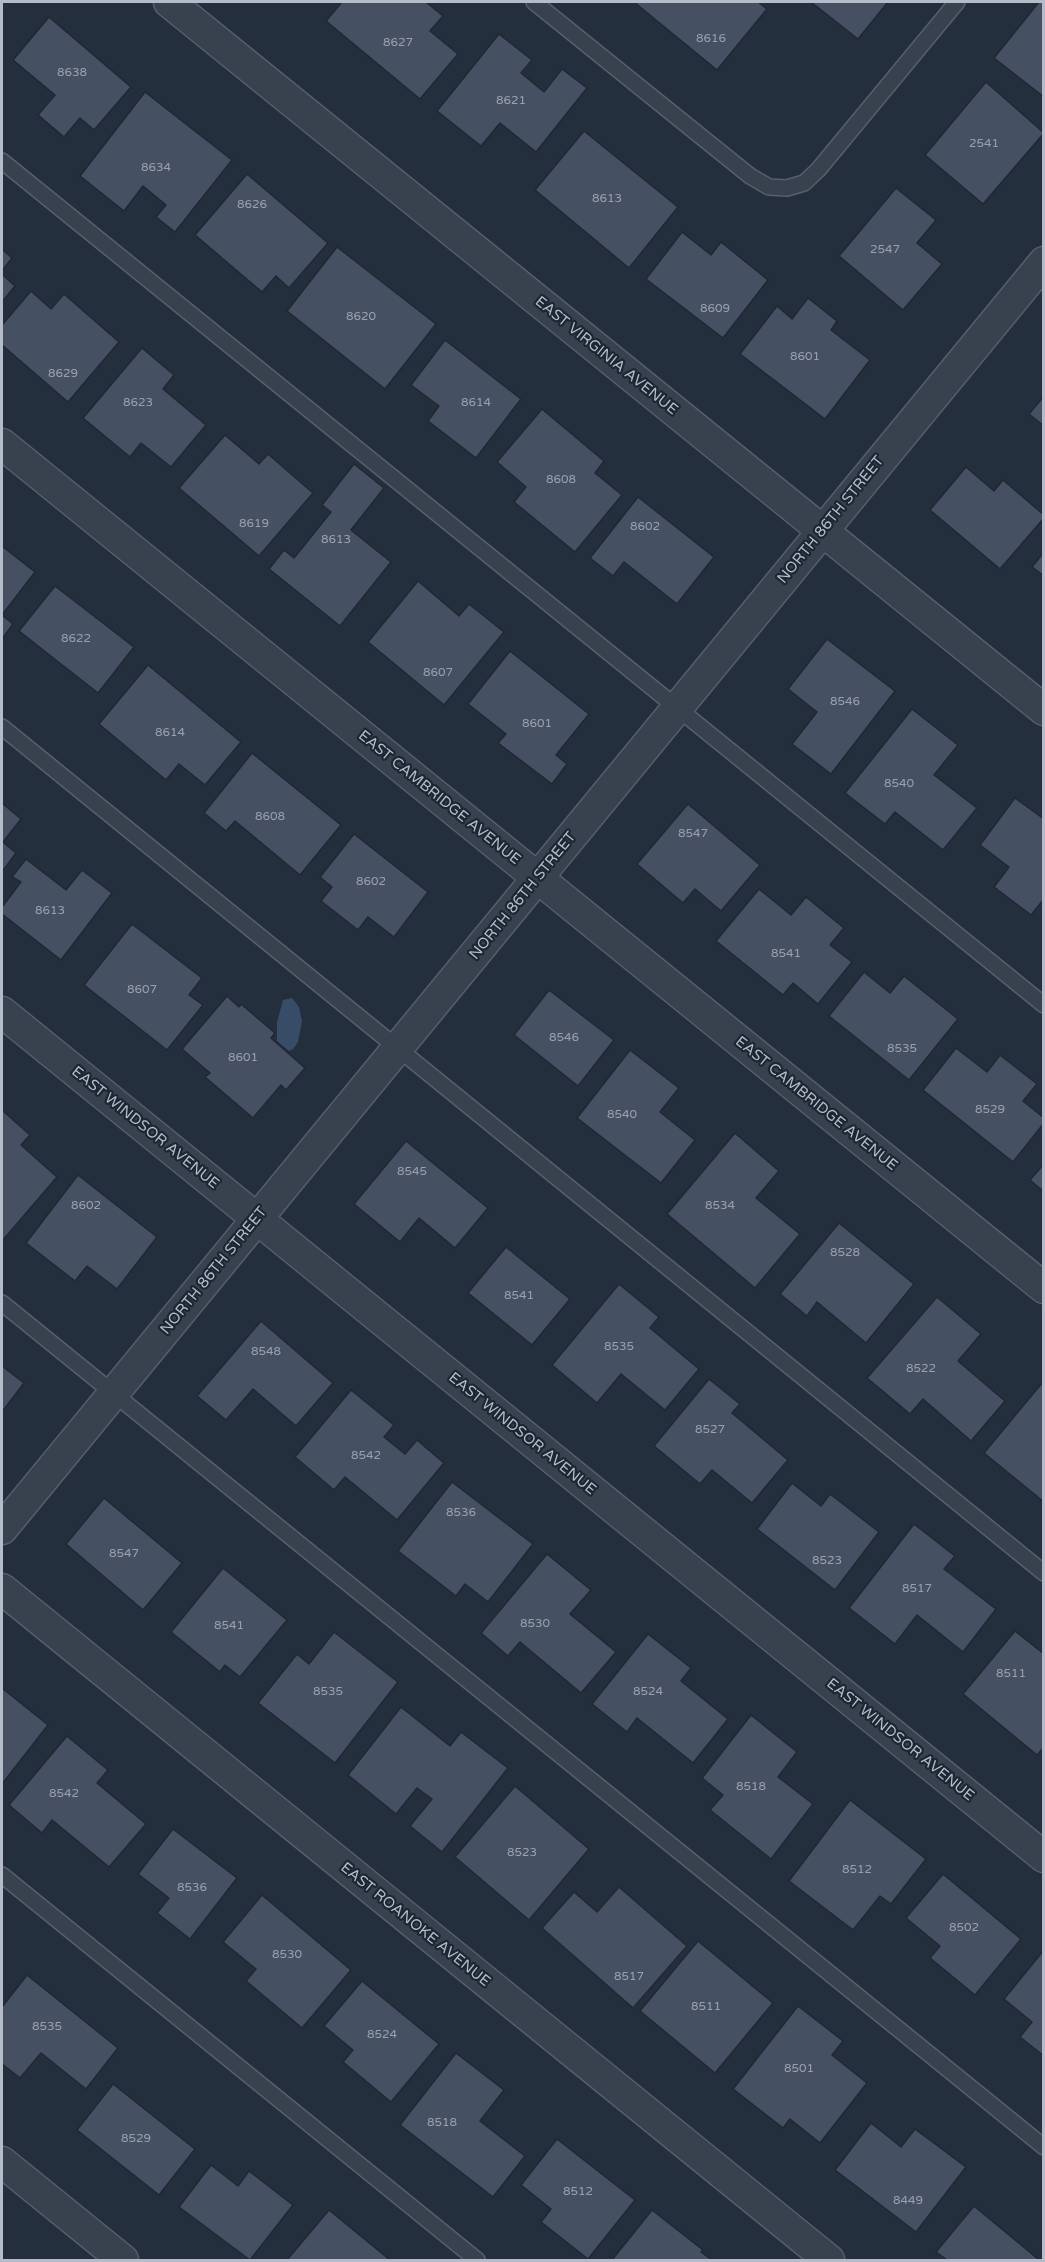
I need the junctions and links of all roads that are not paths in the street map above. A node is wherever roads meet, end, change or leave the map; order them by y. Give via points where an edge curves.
1 (169, 2) edge
2 (534, 2) edge
3 (957, 2) edge
4 (2, 161) edge
5 (1044, 262) edge
6 (2, 444) edge
7 (823, 531) junction
8 (677, 709) junction
9 (1044, 710) edge
10 (2, 727) edge
11 (538, 879) junction
12 (1044, 1005) edge
13 (2, 1012) edge
14 (398, 1048) junction
15 (257, 1219) junction
16 (1044, 1288) edge
17 (2, 1303) edge
18 (114, 1394) junction
19 (2, 1529) edge
20 (1044, 1574) edge
21 (2, 1589) edge
22 (1044, 1857) edge
23 (2, 1875) edge
24 (1044, 2147) edge
25 (2, 2162) edge
26 (123, 2260) edge
27 (477, 2260) edge
28 (829, 2260) edge

1 - 7 street, EAST VIRGINIA AVENUE
2 - 3 lane via 750,176 769,187 787,188 804,183 818,170
4 - 8 lane
5 - 7 street, NORTH 86TH STREET
6 - 11 street, EAST CAMBRIDGE AVENUE
7 - 8 street, NORTH 86TH STREET
7 - 9 street, EAST VIRGINIA AVENUE
8 - 11 street, NORTH 86TH STREET
8 - 12 lane
10 - 14 lane
11 - 14 street, NORTH 86TH STREET
11 - 16 street, EAST CAMBRIDGE AVENUE
13 - 15 street, EAST WINDSOR AVENUE
14 - 15 street, NORTH 86TH STREET
14 - 20 lane
15 - 18 street, NORTH 86TH STREET
15 - 22 street, EAST WINDSOR AVENUE
17 - 18 lane
18 - 19 street, NORTH 86TH STREET
18 - 24 lane
21 - 28 street, EAST ROANOKE AVENUE
23 - 27 lane
25 - 26 street

